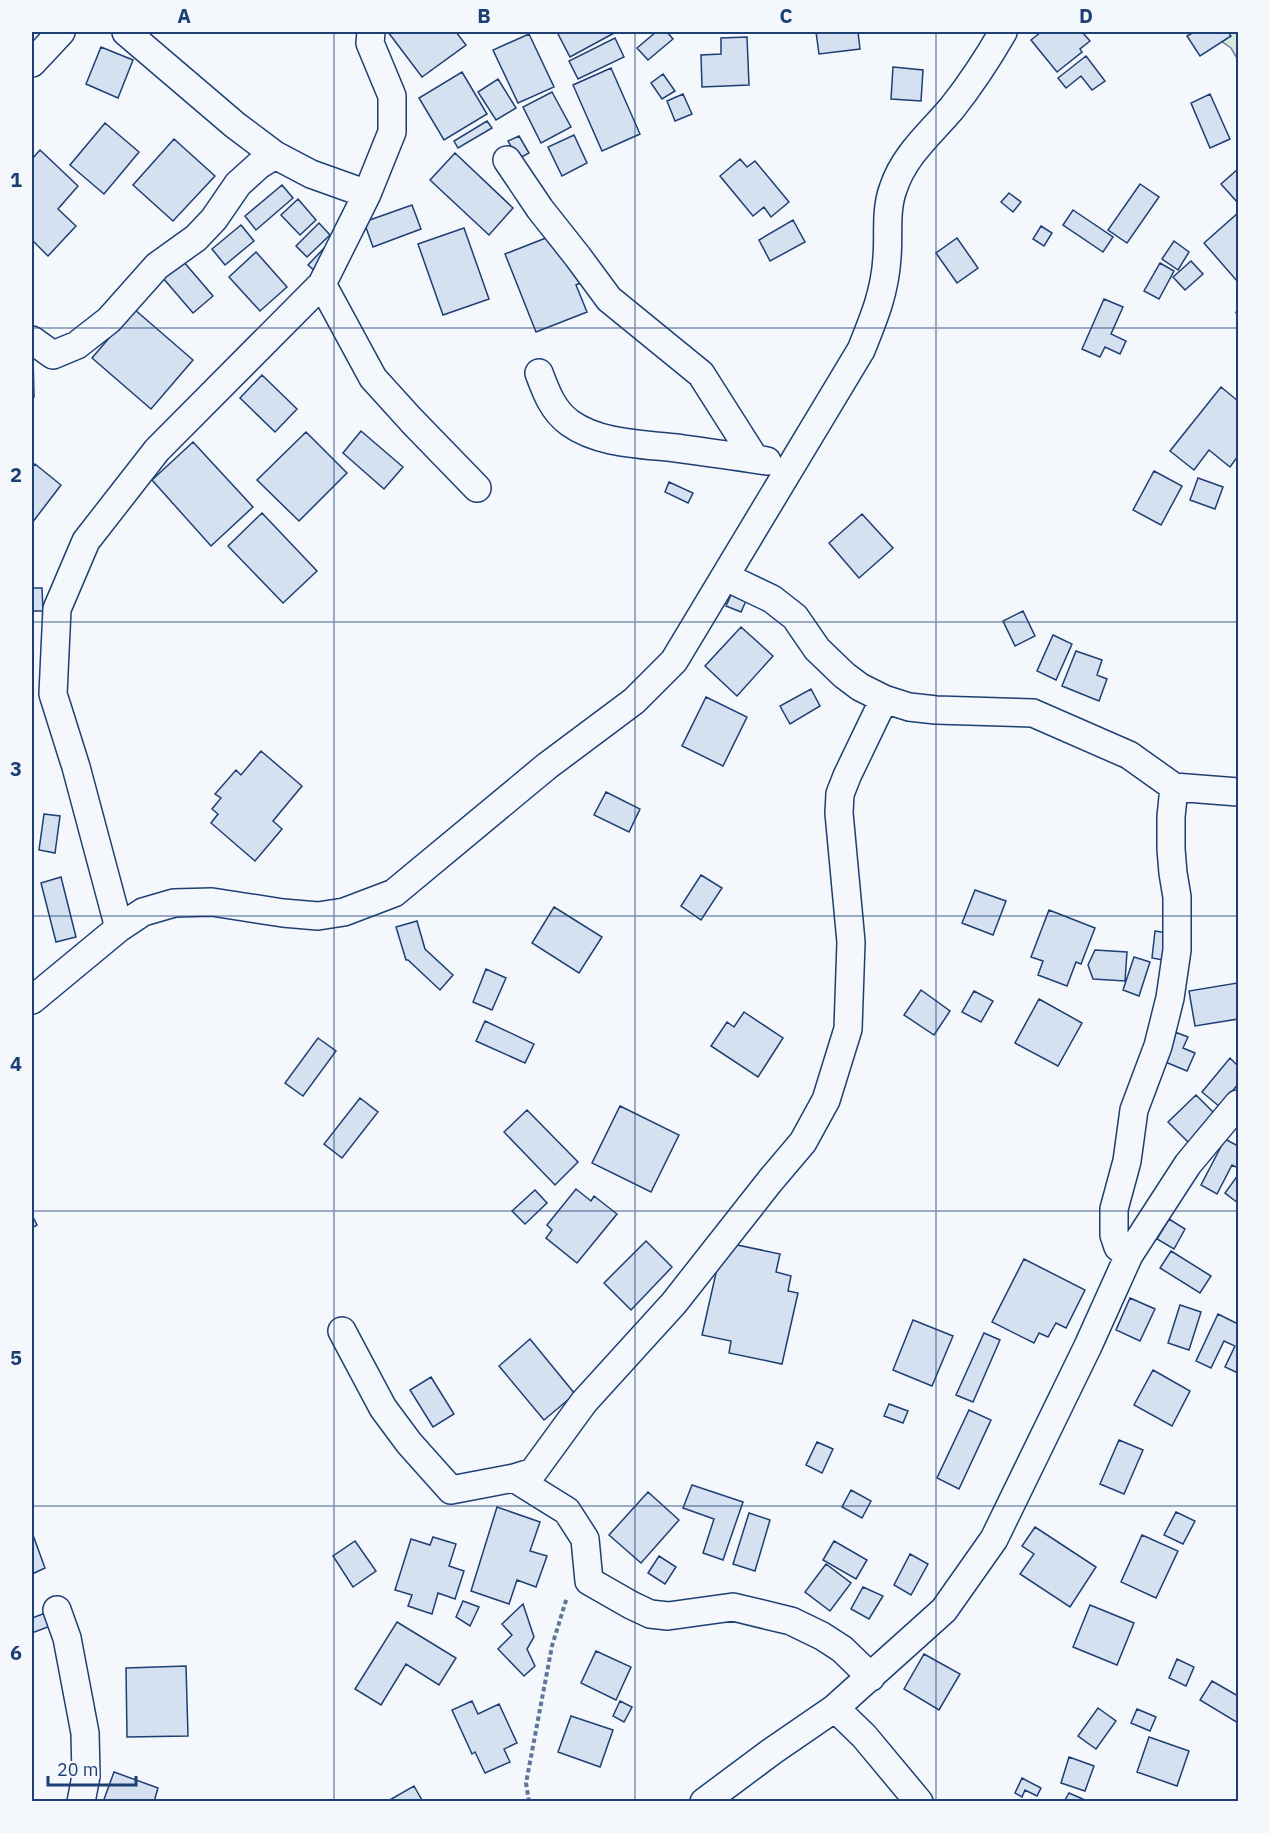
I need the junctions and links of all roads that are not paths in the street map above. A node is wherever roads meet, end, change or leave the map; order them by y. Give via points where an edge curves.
1 (61, 32) edge
2 (126, 32) edge
3 (370, 32) edge
4 (1004, 32) edge
5 (32, 63) edge
6 (274, 155) junction
7 (507, 160) dead end
8 (367, 194) junction
9 (322, 284) junction
10 (32, 340) edge
11 (539, 373) dead end
12 (755, 459) junction
13 (792, 464) junction
14 (477, 488) dead end
15 (726, 578) junction
16 (884, 699) junction
17 (1174, 787) junction
18 (1239, 792) edge
19 (118, 928) junction
20 (32, 1000) edge
21 (1239, 1104) edge
22 (1129, 1255) junction
23 (342, 1330) dead end
24 (514, 1478) junction
25 (57, 1610) dead end
26 (871, 1677) junction
27 (835, 1708) junction
28 (81, 1802) edge
29 (704, 1802) edge
30 (919, 1802) edge

1 - 5 street
2 - 6 street
3 - 8 street via 370,43 392,96 393,114 392,132
4 - 13 street via 951,108 905,161 888,207 881,298 861,350
6 - 8 street via 311,174
6 - 10 street via 238,184 196,238 157,266 109,320 77,345 53,355
7 - 12 street via 609,299 700,374
8 - 9 street
9 - 14 street via 373,378
9 - 19 street via 157,450 86,541 57,609 52,694 76,767
11 - 12 street via 556,408 570,423 595,435 625,443
12 - 13 street
13 - 15 street
15 - 16 street via 772,599 795,617 817,649 844,675
15 - 19 street via 674,661 634,701 547,766 394,893 344,912 318,916 212,902 174,903 143,912
16 - 17 street via 936,710 1033,713 1130,755
16 - 24 street via 840,794 851,942 848,1029 826,1100 803,1142 674,1303 584,1402 533,1472
17 - 18 street
17 - 22 street via 1171,849 1177,897 1177,950 1170,998 1158,1046 1134,1110 1127,1161 1114,1209 1114,1235 1118,1247
19 - 20 street
21 - 22 street via 1188,1164
22 - 26 street via 994,1539 944,1610
23 - 24 street via 383,1408 451,1490
24 - 26 street via 567,1511 585,1539 589,1581 631,1605 650,1614 668,1616 733,1607 790,1621 842,1649
25 - 28 street via 67,1638 85,1733 86,1776
26 - 27 street
27 - 29 street
27 - 30 street

